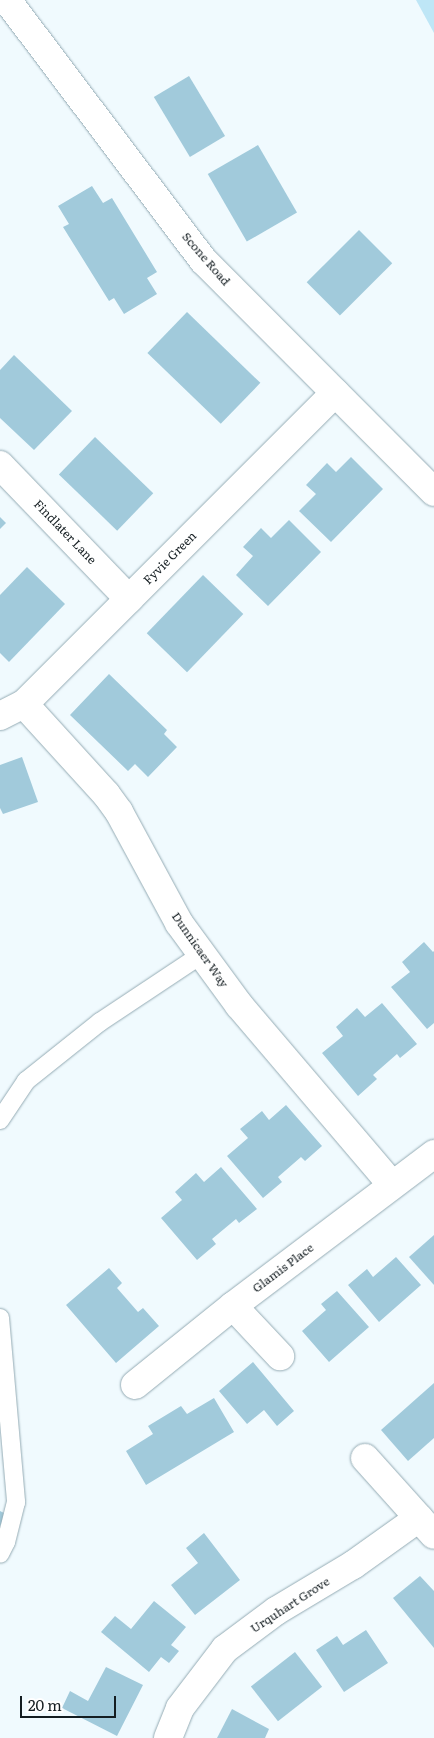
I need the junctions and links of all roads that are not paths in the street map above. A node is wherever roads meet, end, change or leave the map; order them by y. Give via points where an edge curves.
1 (7, 0) edge
2 (335, 393) junction
3 (0, 465) edge
4 (434, 492) edge
5 (129, 600) junction
6 (24, 704) junction
7 (0, 716) edge
8 (201, 955) junction
9 (0, 1120) edge
10 (434, 1154) edge
11 (392, 1185) junction
12 (233, 1306) junction
13 (0, 1318) edge
14 (280, 1356) dead end
15 (136, 1385) dead end
16 (365, 1458) dead end
17 (426, 1526) edge
18 (0, 1554) edge
19 (168, 1738) edge

1 - 2 street, Scone Road via 204,261
2 - 4 street, Scone Road
2 - 5 street, Fyvie Green
3 - 5 street, Findlater Lane
5 - 6 street, Fyvie Green
6 - 7 street, Fyvie Green
6 - 8 street, Dunnicaer Way via 119,812 160,890
8 - 9 lane via 100,1022 26,1081
8 - 11 street, Dunnicaer Way via 239,1005
10 - 11 street, Glamis Place
11 - 12 street, Glamis Place
12 - 14 street
12 - 15 street, Glamis Place
13 - 18 lane via 16,1502
16 - 17 street
17 - 19 street, Urquhart Grove via 276,1611 225,1649 180,1708

